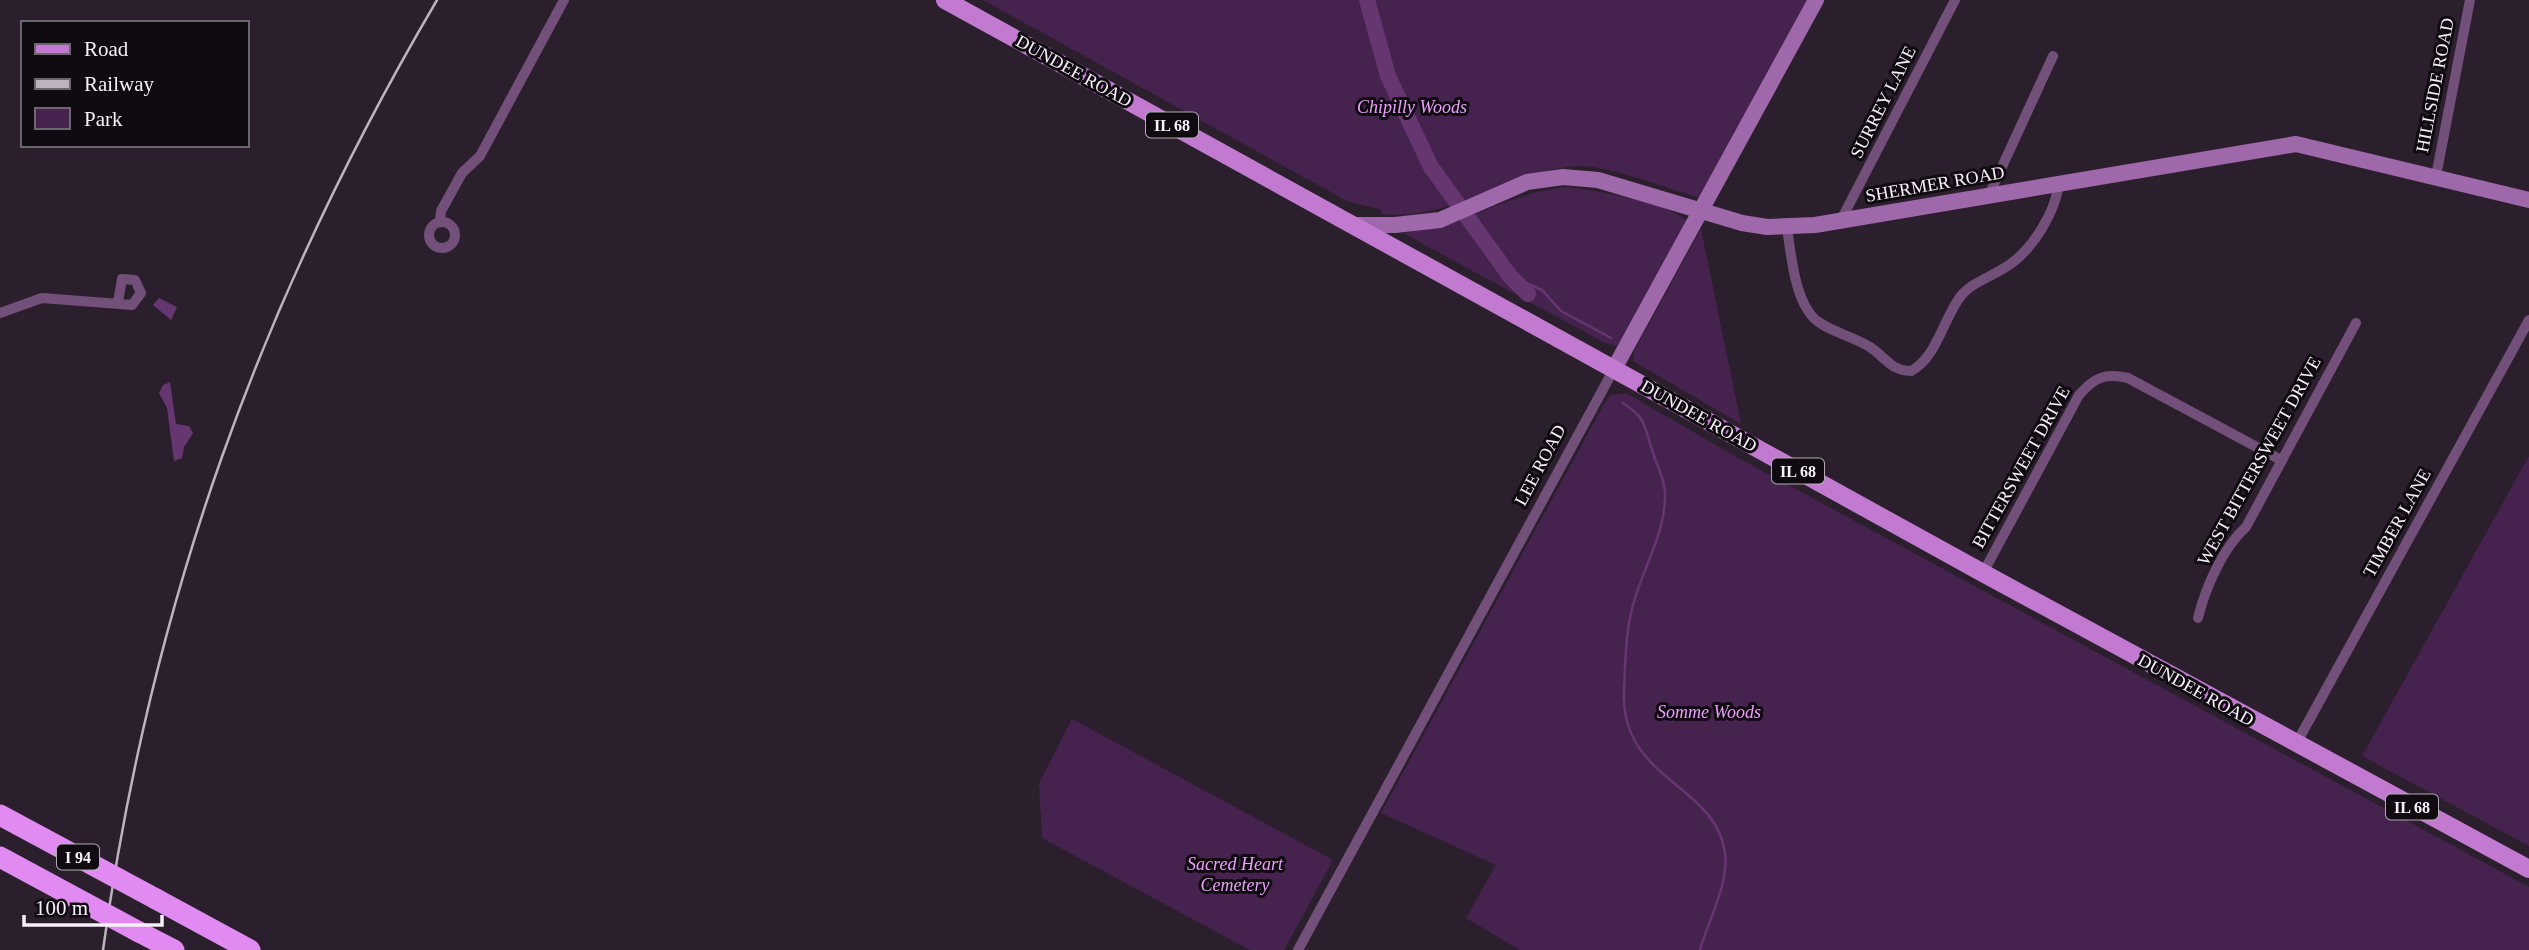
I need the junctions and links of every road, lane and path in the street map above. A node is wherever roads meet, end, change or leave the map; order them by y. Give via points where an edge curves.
1 (564, 0) edge
2 (945, 0) edge
3 (1816, 0) edge
4 (1955, 0) edge
5 (2466, 1) edge
6 (2053, 56) dead end
7 (2436, 176) junction
8 (2059, 182) junction
9 (1989, 195) junction
10 (2529, 200) edge
11 (1699, 211) junction
12 (1841, 220) junction
13 (440, 222) dead end
14 (1353, 225) junction
15 (1787, 227) junction
16 (118, 302) dead end
17 (0, 313) edge
18 (2529, 320) edge
19 (2356, 323) dead end
20 (1614, 369) junction
21 (2281, 460) junction
22 (1983, 573) junction
23 (2197, 618) dead end
24 (2296, 744) junction
25 (0, 815) edge
26 (0, 857) edge
27 (2529, 869) edge
28 (174, 950) edge
29 (250, 950) edge
30 (1298, 950) edge

1 - 13 street via 478,160 462,173 441,211
2 - 14 main road, DUNDEE ROAD / IL 68
3 - 11 main road, LEE ROAD
4 - 12 street, SURREY LANE
5 - 7 street, HILLSIDE ROAD
6 - 9 street
7 - 8 main road, SHERMER ROAD via 2296,144
7 - 10 main road, SHERMER ROAD
8 - 9 main road, SHERMER ROAD
8 - 15 street via 2053,205 2028,247 2009,266 1965,291 1924,362 1911,371 1894,368 1867,345 1814,319 1807,311
9 - 12 main road, SHERMER ROAD
11 - 14 main road, SHERMER ROAD via 1598,180 1563,177 1527,182 1451,215 1395,225
11 - 15 main road, SHERMER ROAD via 1742,223
11 - 20 main road, LEE ROAD
12 - 15 main road, SHERMER ROAD
14 - 20 main road, DUNDEE ROAD / IL 68
16 - 17 street via 42,298
18 - 24 street, TIMBER LANE
19 - 21 street, WEST BITTERSWEET DRIVE
20 - 22 main road, DUNDEE ROAD / IL 68
20 - 30 street, LEE ROAD
21 - 22 street, BITTERSWEET DRIVE via 2128,378 2111,374 2094,378 2079,395
21 - 23 street, WEST BITTERSWEET DRIVE via 2231,546
22 - 24 main road, DUNDEE ROAD / IL 68
24 - 27 main road, DUNDEE ROAD / IL 68
25 - 29 highway, I 94, bridge
26 - 28 highway, I 94, bridge

